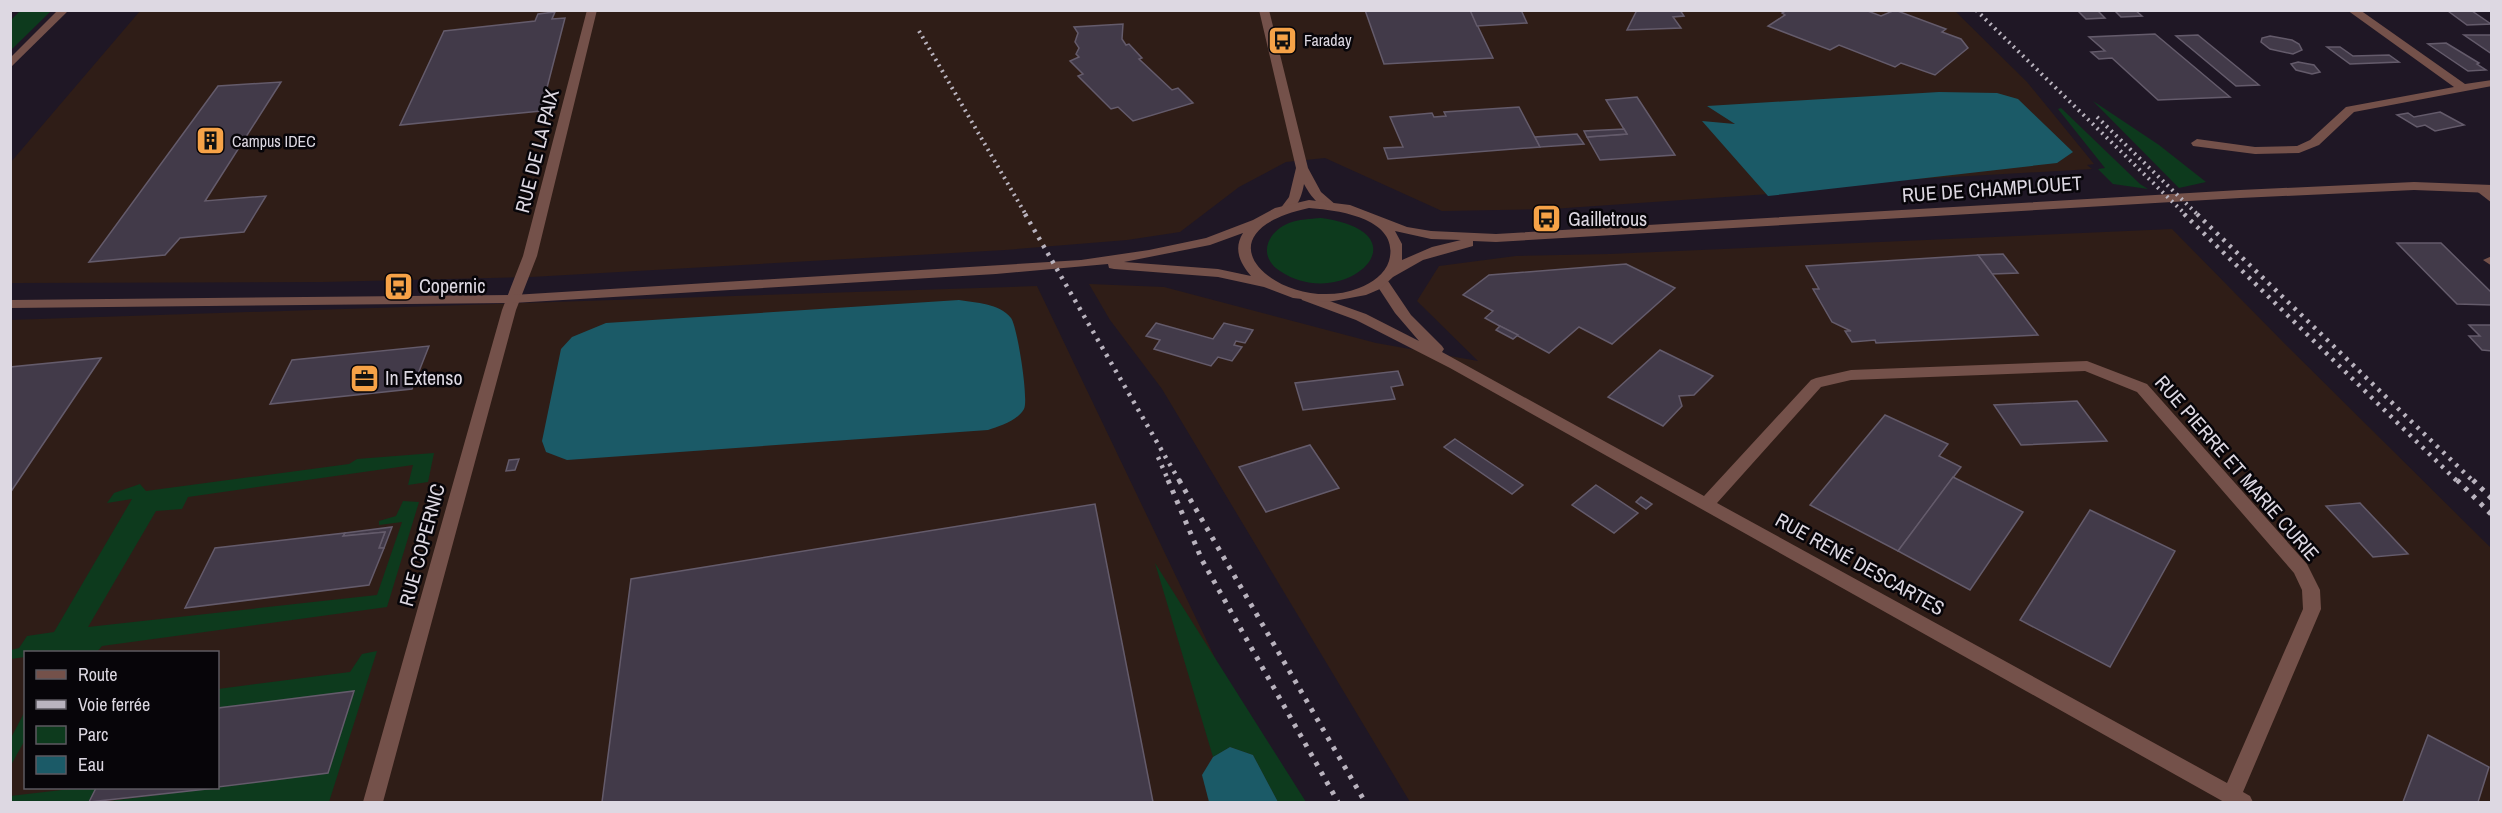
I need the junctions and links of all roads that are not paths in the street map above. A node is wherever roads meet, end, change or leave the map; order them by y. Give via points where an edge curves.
1 (64, 10) edge
2 (592, 10) edge
3 (1264, 10) edge
4 (2352, 10) edge
5 (10, 65) edge
6 (2492, 83) edge
7 (2463, 88) junction
8 (2197, 143) dead end
9 (1302, 168) junction
10 (2486, 189) edge
11 (2492, 199) edge
12 (1330, 205) junction
13 (1286, 209) junction
14 (1370, 216) junction
15 (1258, 223) junction
16 (1496, 238) junction
17 (1081, 264) junction
18 (1384, 279) junction
19 (1271, 286) junction
20 (1307, 297) junction
21 (513, 299) junction
22 (10, 304) edge
23 (1455, 365) junction
24 (1707, 502) junction
25 (2237, 799) edge
26 (373, 802) edge

1 - 5 street
2 - 21 street, RUE DE LA PAIX via 530,256
3 - 9 street
4 - 7 street
6 - 7 street
7 - 8 street via 2350,108 2307,148 2240,150
9 - 12 street via 1316,194
9 - 13 street via 1295,198
10 - 11 street
10 - 16 street, RUE DE CHAMPLOUET via 2414,186 2240,194
12 - 13 street
12 - 14 street
13 - 15 street
14 - 16 street, RUE DE CHAMPLOUET via 1404,230 1431,235
14 - 18 street via 1394,238 1398,250 1396,262
15 - 17 street via 1210,241
15 - 19 street via 1248,232 1243,247 1246,262 1257,277
16 - 18 street, RUE DE CHAMPLOUET via 1436,248 1409,260
17 - 19 street via 1218,273
17 - 21 street
18 - 20 street via 1351,295
18 - 23 street, RUE RENÉ DESCARTES via 1399,311
19 - 20 street
20 - 23 street, RUE RENÉ DESCARTES via 1361,317
21 - 22 street
21 - 26 street, RUE COPERNIC
23 - 24 street, RUE RENÉ DESCARTES
24 - 25 street, RUE RENÉ DESCARTES
24 - 25 street, RUE PIERRE ET MARIE CURIE via 1816,383 1851,375 2087,366 2142,388 2301,569 2311,590 2312,609

